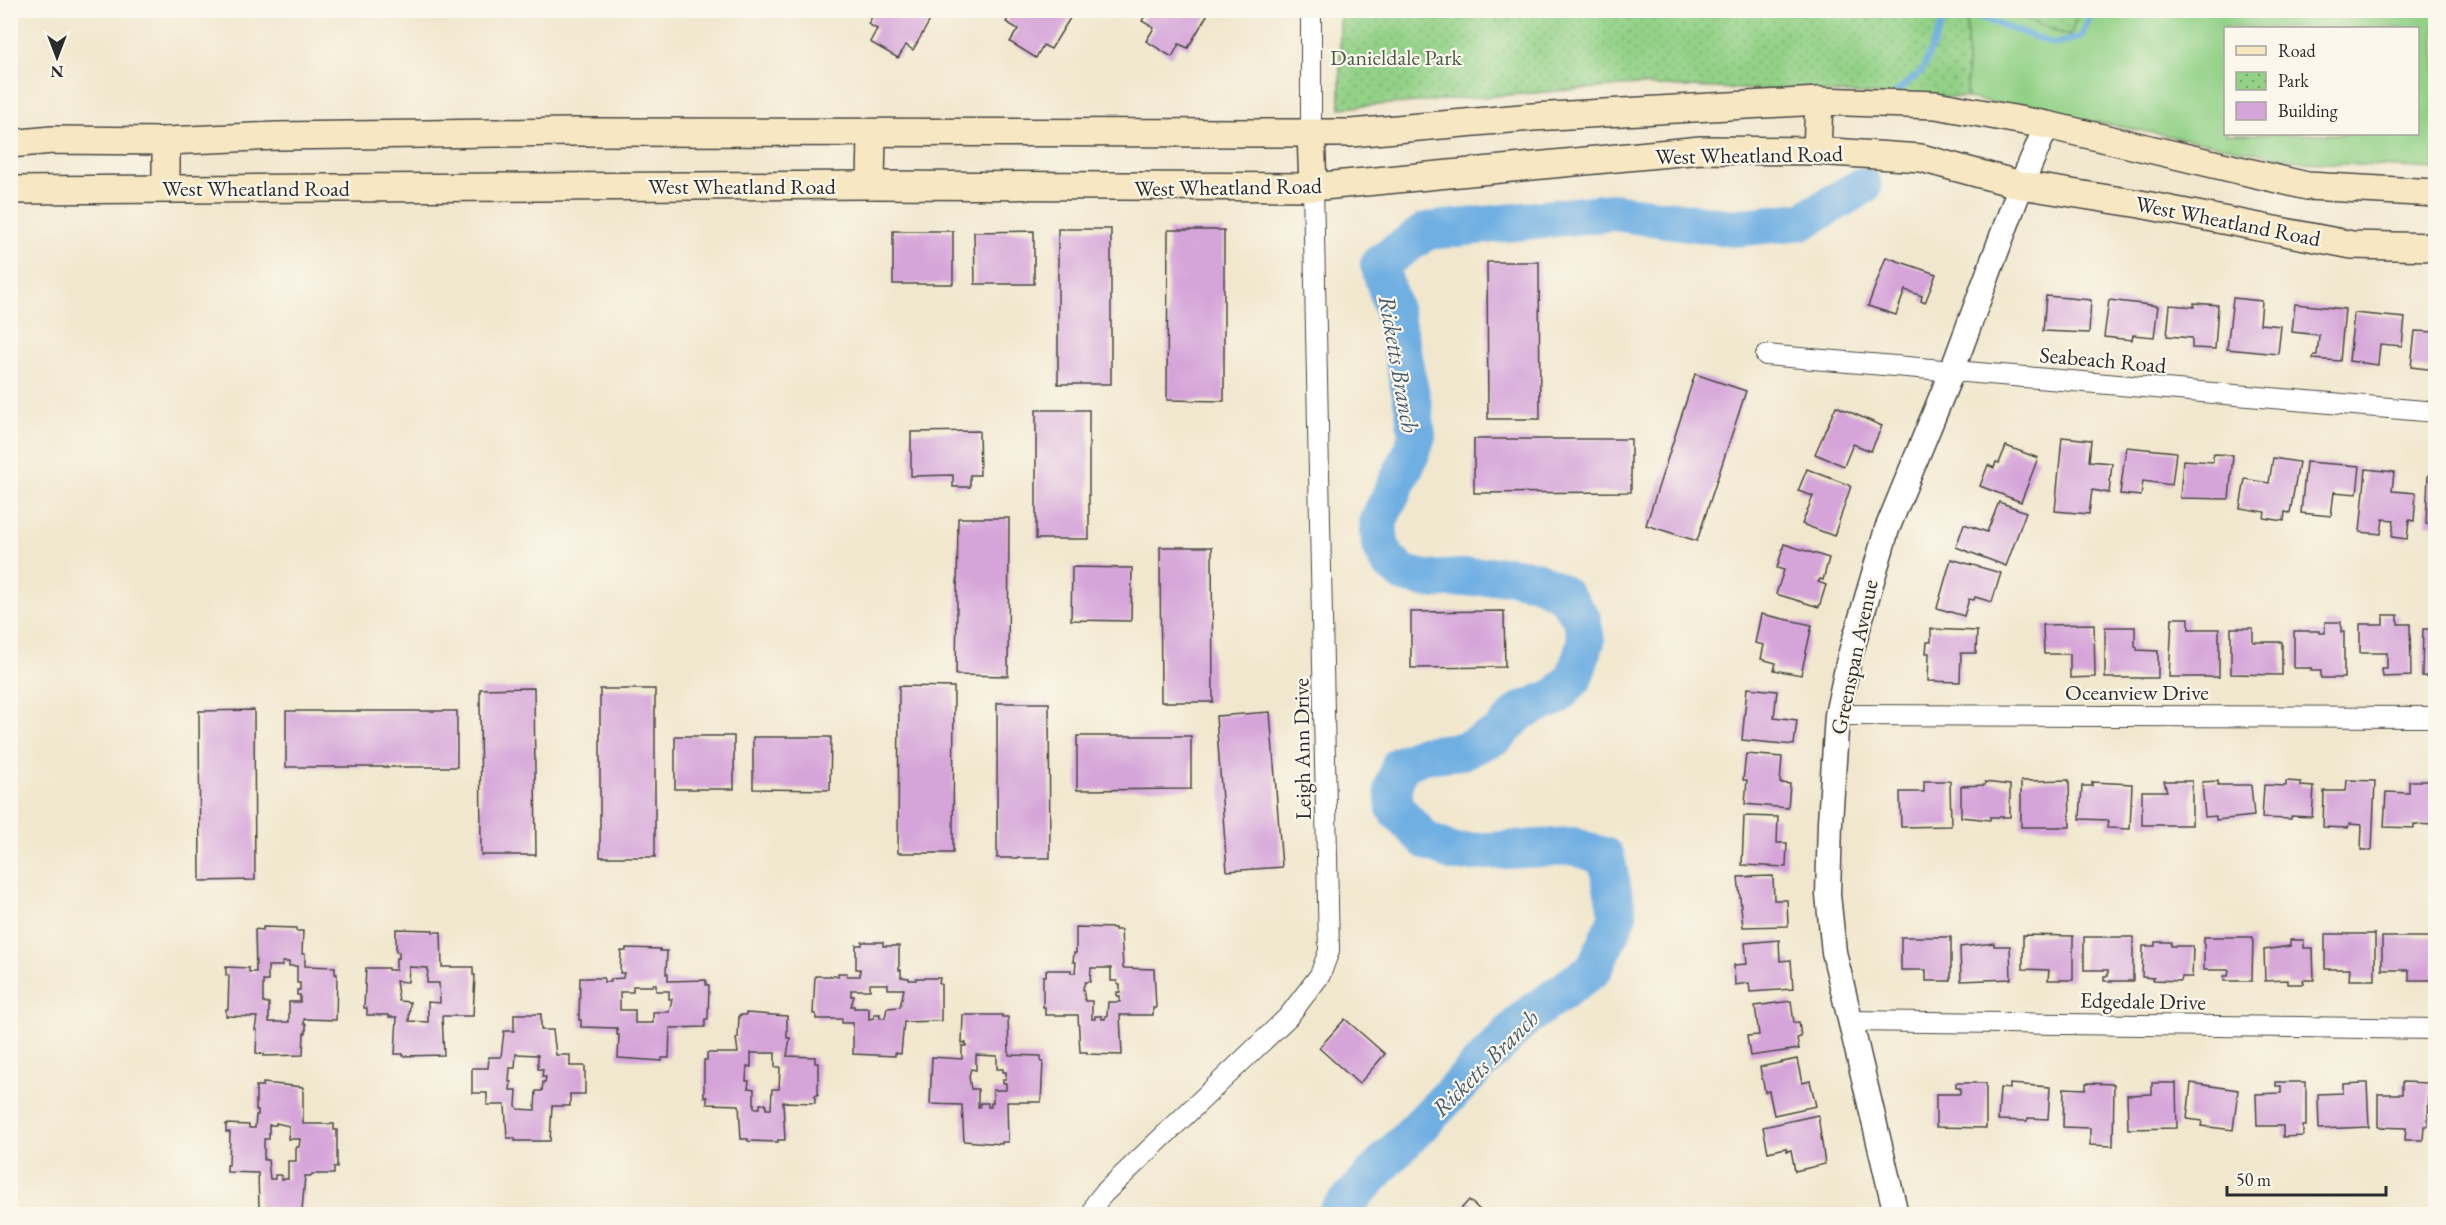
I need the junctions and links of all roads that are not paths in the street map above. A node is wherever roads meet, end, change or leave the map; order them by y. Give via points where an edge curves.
1 (1311, 10) edge
2 (1819, 101) junction
3 (2047, 125) junction
4 (872, 133) junction
5 (1311, 134) junction
6 (166, 141) junction
7 (10, 142) edge
8 (1817, 151) junction
9 (871, 185) junction
10 (2021, 185) junction
11 (166, 188) junction
12 (1313, 188) junction
13 (10, 190) edge
14 (2436, 193) edge
15 (2436, 247) edge
16 (1766, 355) dead end
17 (1952, 370) junction
18 (2436, 412) edge
19 (1838, 715) junction
20 (2436, 717) edge
21 (1849, 1021) junction
22 (2436, 1029) edge
23 (1093, 1215) edge
24 (1896, 1215) edge

1 - 5 street
2 - 3 main road, West Wheatland Road via 1936,105
2 - 5 main road, West Wheatland Road
2 - 8 main road
3 - 10 street, Greenspan Avenue
3 - 14 main road, West Wheatland Road via 2307,186
4 - 5 main road, West Wheatland Road
4 - 6 main road, West Wheatland Road via 574,132
4 - 9 main road
5 - 12 main road
6 - 7 main road, West Wheatland Road
6 - 11 main road
8 - 10 main road, West Wheatland Road via 1921,158
8 - 12 main road, West Wheatland Road via 1701,150
9 - 11 main road, West Wheatland Road
9 - 12 main road, West Wheatland Road
10 - 15 main road, West Wheatland Road via 2352,245
10 - 17 street, Greenspan Avenue
11 - 13 main road, West Wheatland Road
12 - 23 street, Leigh Ann Drive via 1329,951 1320,975 1288,1017 1104,1193
16 - 17 street, Seabeach Road
17 - 18 street, Seabeach Road
17 - 19 street, Greenspan Avenue via 1874,568
19 - 20 street, Oceanview Drive
19 - 21 street, Greenspan Avenue via 1828,895 1834,952
21 - 22 street, Edgedale Drive
21 - 24 street, Greenspan Avenue

